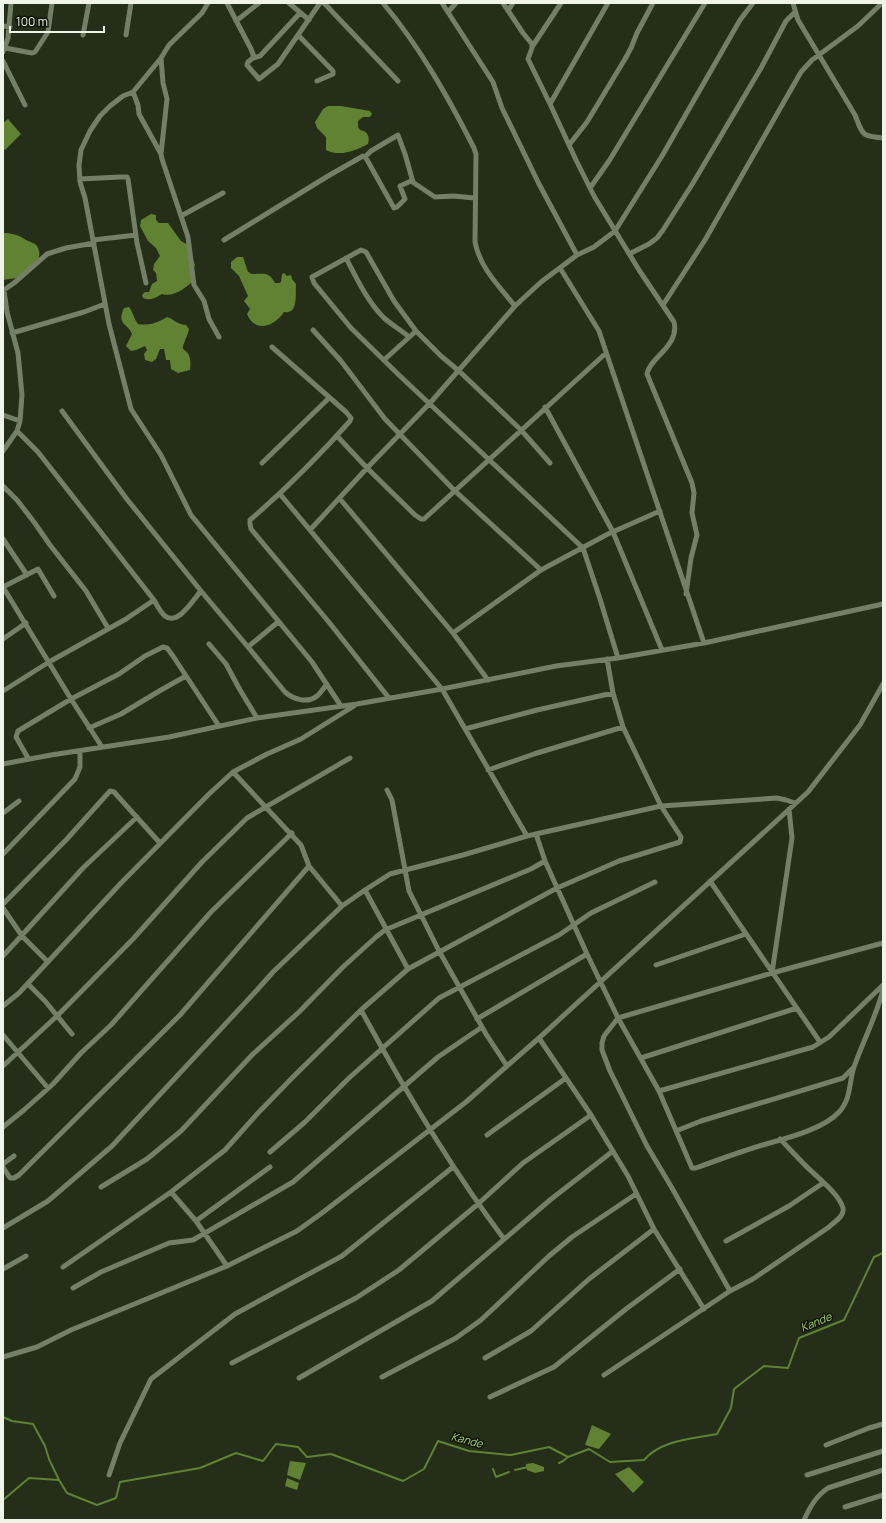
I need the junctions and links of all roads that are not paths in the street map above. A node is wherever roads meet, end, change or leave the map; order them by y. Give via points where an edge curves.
1 (11, 3) edge
2 (52, 3) edge
3 (89, 3) edge
4 (131, 3) edge
5 (208, 3) edge
6 (227, 3) edge
7 (260, 3) edge
8 (289, 3) edge
9 (320, 3) edge
10 (324, 3) edge
11 (383, 3) edge
12 (442, 3) edge
13 (456, 3) edge
14 (503, 3) edge
15 (514, 3) edge
16 (561, 3) edge
17 (608, 3) edge
18 (654, 3) edge
19 (705, 3) edge
20 (753, 3) edge
21 (793, 3) edge
22 (882, 3) edge
23 (508, 11) junction
24 (448, 12) junction
25 (795, 12) junction
26 (300, 13) junction
27 (309, 20) junction
28 (236, 21) junction
29 (3, 26) edge
30 (10, 27) junction
31 (83, 35) dead end
32 (126, 35) dead end
33 (298, 35) junction
34 (532, 48) junction
35 (4, 50) edge
36 (819, 55) junction
37 (161, 58) junction
38 (254, 58) junction
39 (3, 61) edge
40 (317, 81) dead end
41 (398, 81) dead end
42 (133, 92) junction
43 (550, 104) junction
44 (25, 105) dead end
45 (883, 138) edge
46 (569, 145) junction
47 (160, 154) junction
48 (365, 156) junction
49 (80, 179) junction
50 (413, 182) junction
51 (590, 188) junction
52 (223, 193) dead end
53 (475, 198) junction
54 (181, 216) junction
55 (615, 231) junction
56 (136, 235) junction
57 (224, 240) dead end
58 (94, 242) junction
59 (629, 254) junction
60 (577, 255) junction
61 (346, 258) junction
62 (560, 268) junction
63 (146, 283) dead end
64 (106, 304) junction
65 (515, 306) junction
66 (663, 306) junction
67 (313, 330) dead end
68 (416, 331) junction
69 (12, 333) junction
70 (219, 337) dead end
71 (409, 337) junction
72 (272, 347) dead end
73 (606, 353) junction
74 (384, 360) junction
75 (459, 371) junction
76 (329, 398) junction
77 (430, 404) junction
78 (546, 407) junction
79 (62, 411) dead end
80 (3, 415) edge
81 (20, 421) junction
82 (521, 430) junction
83 (17, 431) junction
84 (401, 434) junction
85 (337, 436) junction
86 (3, 451) edge
87 (489, 459) junction
88 (262, 463) dead end
89 (550, 463) dead end
90 (367, 468) junction
91 (3, 486) edge
92 (454, 490) junction
93 (280, 494) junction
94 (340, 499) junction
95 (660, 512) junction
96 (310, 530) junction
97 (613, 532) junction
98 (3, 539) edge
99 (583, 548) junction
100 (541, 570) junction
101 (27, 575) junction
102 (201, 592) junction
103 (686, 594) junction
104 (54, 596) dead end
105 (154, 600) junction
106 (883, 604) edge
107 (278, 622) junction
108 (26, 623) junction
109 (108, 628) junction
110 (453, 633) junction
111 (3, 639) edge
112 (704, 643) junction
113 (209, 644) dead end
114 (248, 647) junction
115 (662, 650) junction
116 (618, 658) junction
117 (606, 659) junction
118 (49, 662) junction
119 (186, 676) junction
120 (488, 680) junction
121 (327, 684) junction
122 (883, 684) edge
123 (442, 689) junction
124 (3, 691) edge
125 (613, 694) junction
126 (390, 698) junction
127 (71, 699) junction
128 (357, 704) junction
129 (341, 706) junction
130 (257, 718) junction
131 (219, 726) junction
132 (623, 727) junction
133 (89, 728) junction
134 (465, 730) junction
135 (102, 747) junction
136 (80, 751) junction
137 (28, 758) junction
138 (350, 758) dead end
139 (3, 764) edge
140 (488, 770) junction
141 (233, 772) junction
142 (387, 790) dead end
143 (19, 801) dead end
144 (794, 804) junction
145 (266, 806) junction
146 (661, 806) junction
147 (789, 809) junction
148 (3, 813) edge
149 (137, 817) junction
150 (292, 833) junction
151 (536, 834) junction
152 (527, 836) junction
153 (160, 844) junction
154 (3, 854) edge
155 (545, 861) junction
156 (310, 866) junction
157 (404, 871) junction
158 (710, 881) junction
159 (655, 882) dead end
160 (557, 888) junction
161 (364, 890) junction
162 (3, 904) edge
163 (342, 906) junction
164 (3, 908) edge
165 (420, 915) junction
166 (574, 925) junction
167 (385, 930) junction
168 (746, 934) junction
169 (22, 936) junction
170 (883, 943) edge
171 (439, 952) junction
172 (587, 954) junction
173 (3, 956) edge
174 (48, 962) junction
175 (656, 965) dead end
176 (408, 969) junction
177 (772, 973) junction
178 (600, 982) junction
179 (28, 984) junction
180 (883, 985) edge
181 (460, 988) junction
182 (883, 990) edge
183 (3, 1006) edge
184 (797, 1008) junction
185 (361, 1010) junction
186 (57, 1016) junction
187 (618, 1018) junction
188 (477, 1019) junction
189 (482, 1027) junction
190 (72, 1034) dead end
191 (3, 1035) edge
192 (539, 1038) junction
193 (820, 1042) junction
194 (382, 1049) junction
195 (18, 1052) junction
196 (641, 1058) junction
197 (3, 1066) edge
198 (507, 1066) junction
199 (854, 1067) junction
200 (566, 1078) junction
201 (404, 1085) junction
202 (48, 1088) junction
203 (659, 1091) junction
204 (591, 1115) junction
205 (3, 1127) edge
206 (430, 1130) junction
207 (676, 1131) junction
208 (487, 1135) dead end
209 (780, 1139) junction
210 (612, 1151) junction
211 (270, 1152) dead end
212 (14, 1156) dead end
213 (3, 1164) edge
214 (270, 1167) dead end
215 (453, 1167) junction
216 (3, 1168) edge
217 (823, 1183) junction
218 (101, 1187) dead end
219 (171, 1192) junction
220 (636, 1194) junction
221 (478, 1204) junction
222 (196, 1221) junction
223 (3, 1228) edge
224 (654, 1229) junction
225 (205, 1233) junction
226 (504, 1240) junction
227 (726, 1241) dead end
228 (26, 1256) dead end
229 (227, 1266) junction
230 (63, 1267) dead end
231 (3, 1269) edge
232 (680, 1269) junction
233 (73, 1288) dead end
234 (730, 1291) junction
235 (704, 1309) junction
236 (3, 1357) edge
237 (485, 1358) dead end
238 (232, 1363) dead end
239 (604, 1375) dead end
240 (382, 1377) dead end
241 (299, 1378) dead end
242 (490, 1397) dead end
243 (883, 1424) edge
244 (826, 1445) dead end
245 (883, 1452) edge
246 (883, 1470) edge
247 (109, 1475) dead end
248 (808, 1475) dead end
249 (883, 1495) edge
250 (845, 1507) dead end
251 (804, 1520) edge

1 - 30 street
2 - 35 street via 48,32 35,52
3 - 31 street
4 - 32 street
5 - 37 street via 202,13 169,45
6 - 28 street
7 - 28 street
8 - 26 street
9 - 27 street
10 - 41 street
11 - 53 street via 436,77 474,148
12 - 24 street
13 - 24 street
14 - 23 street
15 - 23 street
16 - 34 street
17 - 43 street
18 - 46 street via 625,59 587,122
19 - 51 street
20 - 55 street via 740,20 662,156
21 - 25 street
22 - 36 street via 858,26
23 - 34 street via 532,43
24 - 60 street via 493,82 502,108
25 - 36 street
25 - 59 street via 786,21 749,89 663,230 649,244
26 - 27 street
26 - 38 street via 260,56
27 - 33 street
28 - 38 street via 252,49
29 - 30 street
30 - 35 street
33 - 38 street via 278,64 260,79 247,65
33 - 40 street via 333,71 333,74
34 - 43 street via 528,59
36 - 45 street via 864,134
36 - 66 street via 798,77 705,240
37 - 42 street
37 - 47 street via 167,99
39 - 44 street
42 - 47 street via 139,114
42 - 49 street via 110,106 90,131 81,150
43 - 46 street
46 - 51 street
47 - 54 street
48 - 50 street via 398,136
48 - 50 street via 394,208 405,198 401,185
48 - 57 street
49 - 56 street via 127,177
49 - 58 street
50 - 53 street via 435,197
51 - 55 street
52 - 54 street
53 - 65 street via 477,252 490,276
54 - 70 street via 188,237 194,285 204,301 209,319
55 - 59 street
55 - 60 street via 594,247
56 - 58 street
56 - 63 street
58 - 64 street
58 - 69 street via 47,254 4,289
59 - 66 street
60 - 62 street
61 - 68 street via 361,250 366,252 394,300
61 - 71 street via 361,288 379,312
61 - 74 street via 314,274 312,278 352,328
62 - 65 street
62 - 73 street via 599,331
64 - 69 street
64 - 107 street via 131,409 161,455 191,515
65 - 75 street
66 - 103 street via 676,329 668,346 647,374 694,493 692,513 697,535
67 - 84 street via 341,361 385,419
68 - 71 street
68 - 75 street
69 - 81 street via 18,353 21,381
71 - 74 street
72 - 76 street
73 - 78 street
73 - 95 street
74 - 77 street
75 - 77 street
75 - 82 street
76 - 85 street via 350,418
76 - 88 street
77 - 84 street
77 - 87 street
78 - 82 street
78 - 97 street
79 - 102 street via 126,498
80 - 81 street
81 - 83 street
82 - 87 street
82 - 89 street
83 - 86 street
83 - 105 street via 38,452
84 - 90 street
84 - 92 street
85 - 90 street
85 - 93 street
87 - 92 street
87 - 99 street
90 - 92 street via 421,519 433,512
90 - 94 street
91 - 109 street via 17,500 86,591
92 - 100 street
93 - 96 street
93 - 126 street via 250,520 251,529
94 - 96 street
94 - 110 street
95 - 97 street
95 - 103 street
96 - 123 street
97 - 99 street
97 - 115 street
98 - 101 street
99 - 100 street
99 - 116 street
100 - 110 street
101 - 104 street via 39,570
101 - 108 street via 3,587
102 - 105 street via 182,614 170,619 164,616
102 - 114 street
103 - 112 street
105 - 109 street
106 - 112 street
107 - 114 street
107 - 121 street
108 - 111 street
108 - 118 street
109 - 118 street
110 - 120 street
112 - 115 street
113 - 130 street via 226,664
114 - 121 street via 291,698 309,700
115 - 116 street
116 - 117 street
117 - 120 street
117 - 125 street
118 - 124 street
118 - 127 street
119 - 127 street via 167,648 163,647
119 - 131 street
119 - 133 street via 121,714
120 - 123 street
121 - 129 street
122 - 144 street via 860,725 808,792
123 - 126 street
123 - 134 street
125 - 132 street
125 - 134 street via 537,710
126 - 128 street
127 - 133 street
127 - 137 street via 18,731 16,737
128 - 129 street
128 - 141 street via 301,740
129 - 130 street
130 - 131 street
131 - 135 street
132 - 140 street
132 - 146 street
133 - 135 street
134 - 140 street
135 - 136 street
136 - 137 street
136 - 154 street via 80,767 75,779
137 - 139 street
138 - 145 street
140 - 152 street
141 - 145 street
141 - 153 street
142 - 157 street via 392,800
143 - 148 street
144 - 146 street via 777,798
144 - 147 street
145 - 150 street
145 - 186 street via 247,818 202,862 133,939
146 - 151 street
146 - 160 street via 681,837 680,842 619,861
147 - 158 street
147 - 177 street via 792,838
149 - 153 street
149 - 162 street via 114,792 110,791
149 - 169 street via 83,868
150 - 156 street via 301,844
150 - 202 street via 211,912 111,1025
151 - 152 street
151 - 155 street
152 - 157 street
153 - 174 street
155 - 160 street
155 - 165 street
156 - 163 street
156 - 216 street via 180,1015 108,1088 18,1175 10,1178
157 - 161 street via 390,874
157 - 165 street via 409,891
158 - 168 street
158 - 178 street
159 - 166 street via 591,913
160 - 166 street
160 - 171 street
161 - 163 street
161 - 167 street
163 - 223 street via 273,972 112,1146 48,1201
164 - 169 street
165 - 167 street
165 - 171 street
166 - 172 street
166 - 181 street
167 - 176 street
167 - 218 street via 252,1055 181,1131 147,1159
168 - 175 street
168 - 177 street
169 - 173 street
169 - 174 street
170 - 177 street
171 - 176 street
171 - 181 street
172 - 178 street
172 - 188 street
174 - 179 street
176 - 185 street
177 - 184 street
177 - 187 street
178 - 187 street
178 - 192 street
179 - 183 street
179 - 186 street
180 - 193 street via 829,1037
181 - 188 street
181 - 194 street via 439,998
182 - 199 street
184 - 193 street
184 - 196 street
185 - 194 street
185 - 219 street via 278,1092 225,1150
186 - 190 street
186 - 195 street
187 - 196 street
187 - 234 street via 604,1036 602,1043 610,1071 647,1146
188 - 189 street
189 - 198 street
189 - 201 street via 438,1057
191 - 195 street
192 - 198 street
192 - 200 street
193 - 203 street via 813,1047
194 - 201 street
194 - 211 street
195 - 197 street
195 - 202 street
196 - 203 street
198 - 206 street
199 - 207 street via 843,1078
199 - 209 street via 847,1101 840,1112 830,1121 815,1128
200 - 204 street
200 - 208 street
201 - 206 street
201 - 225 street via 293,1182
202 - 205 street
203 - 207 street
204 - 210 street
204 - 221 street via 523,1163
206 - 215 street
206 - 229 street via 297,1231
207 - 209 street via 693,1168
209 - 217 street
210 - 220 street
210 - 226 street
212 - 213 street
214 - 222 street
215 - 221 street
215 - 247 street via 342,1256 235,1314 151,1379 120,1443
217 - 227 street via 789,1206
217 - 234 street via 843,1207 839,1218 753,1279
219 - 222 street
219 - 230 street
220 - 224 street
220 - 240 street via 560,1247 481,1320 456,1338
221 - 226 street
221 - 238 street via 399,1270 356,1298
222 - 225 street
224 - 232 street
224 - 237 street via 589,1279 530,1331
225 - 229 street
225 - 233 street via 189,1242 169,1243 101,1272
226 - 241 street via 432,1301
228 - 231 street
229 - 236 street via 70,1330 37,1347
232 - 235 street
232 - 242 street via 554,1367
234 - 235 street
235 - 239 street
243 - 244 street
245 - 248 street
246 - 251 street via 823,1491 812,1503
249 - 250 street

